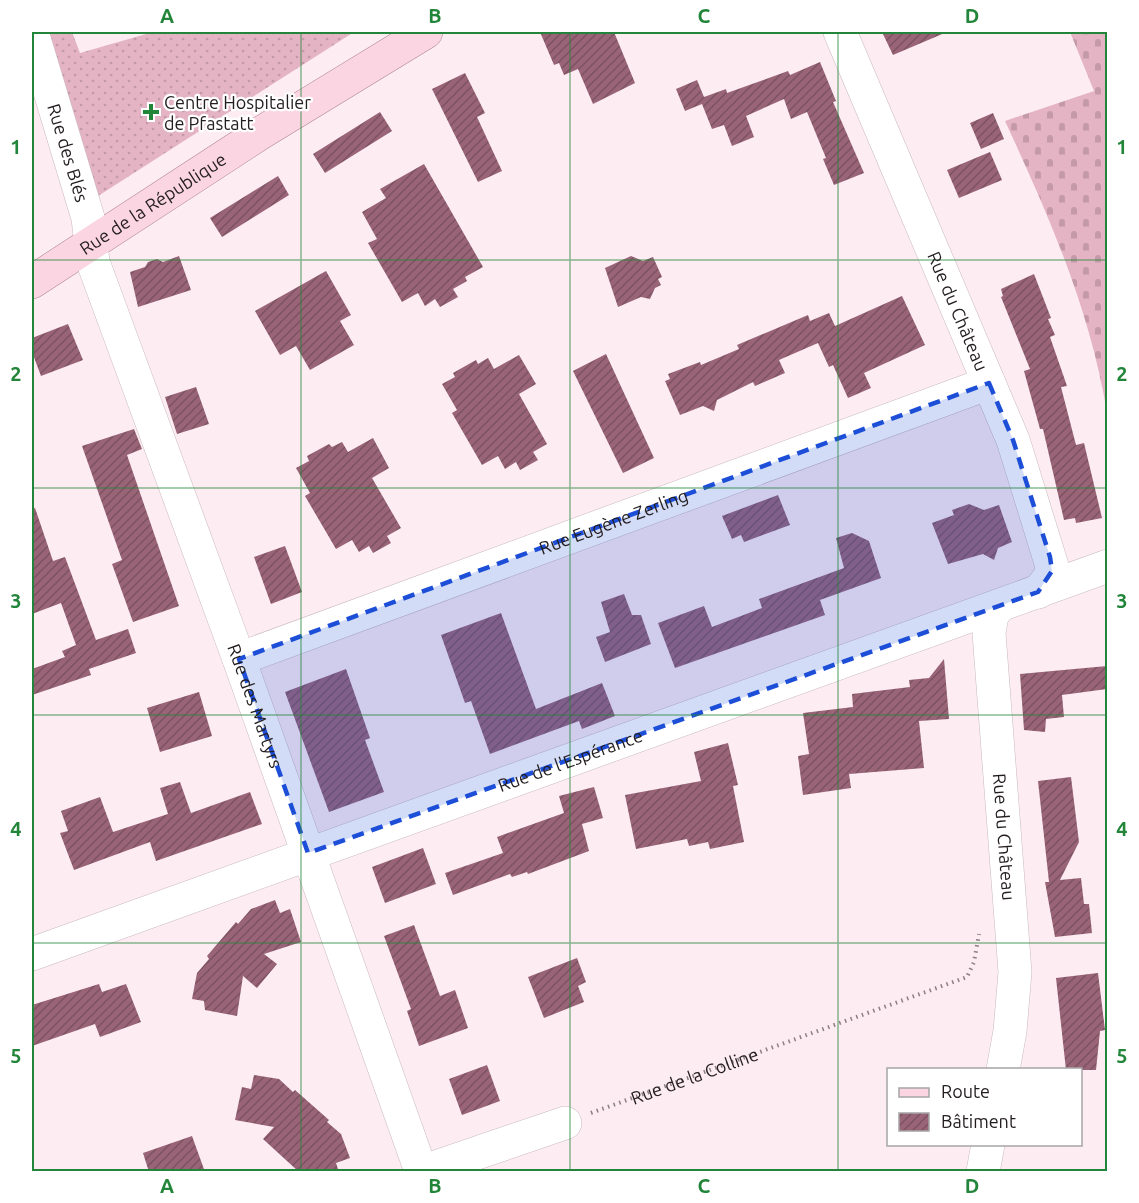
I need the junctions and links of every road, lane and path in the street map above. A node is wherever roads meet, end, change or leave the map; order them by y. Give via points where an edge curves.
1 (32, 32) edge
2 (422, 32) edge
3 (840, 32) edge
4 (1104, 32) edge
5 (1107, 41) edge
6 (92, 241) junction
7 (32, 282) edge
8 (989, 383) junction
9 (1107, 566) edge
10 (1038, 592) junction
11 (999, 606) junction
12 (239, 659) junction
13 (308, 853) junction
14 (32, 954) edge
15 (967, 977) dead end
16 (1003, 1068) edge
17 (565, 1123) joint
18 (988, 1146) edge
19 (421, 1172) edge
20 (983, 1172) edge

1 - 6 street, Rue des Blés
2 - 6 main road, Rue de la République
3 - 8 street, Rue du Château
4 - 5 path
6 - 7 main road, Rue de la République
6 - 12 street, Rue des Martyrs via 93,262
8 - 10 street, Rue du Château via 1013,440 1052,566 1050,577
8 - 12 street, Rue Eugène Zerling
9 - 10 street, Rue de l'Espérance
10 - 11 street, Rue de l'Espérance
11 - 13 street, Rue de l'Espérance
11 - 16 street, Rue du Château via 992,615 988,633 1015,972
12 - 13 street, Rue des Martyrs
13 - 14 street, Rue de l'Espérance
13 - 19 street, Rue des Martyrs
15 - 17 path, Rue de la Colline
17 - 19 street
18 - 20 street

